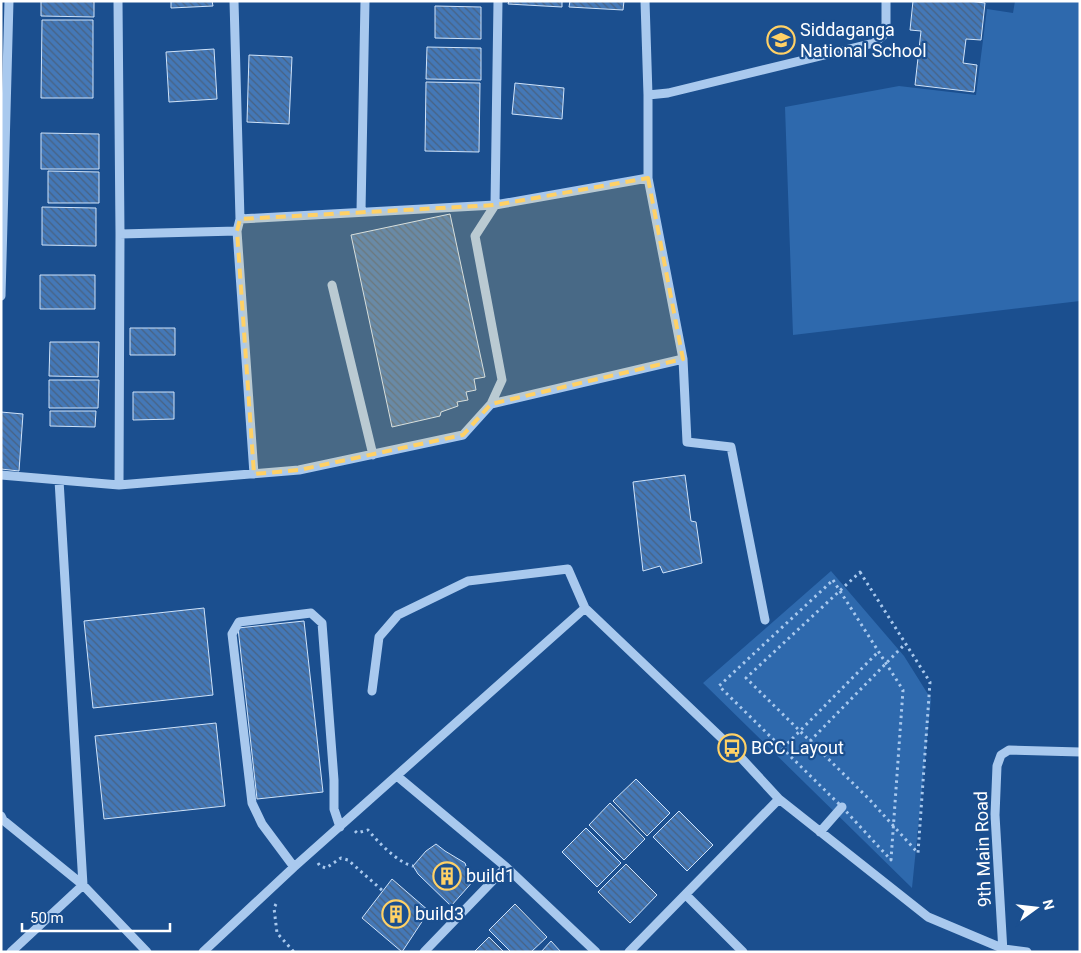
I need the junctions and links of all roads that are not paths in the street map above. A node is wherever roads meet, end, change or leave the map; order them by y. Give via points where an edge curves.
1 (9, 1) edge
2 (118, 1) edge
3 (234, 1) edge
4 (365, 1) edge
5 (498, 1) edge
6 (645, 1) edge
7 (886, 1) edge
8 (648, 95) junction
9 (648, 178) junction
10 (495, 205) junction
11 (361, 211) junction
12 (240, 219) junction
13 (237, 231) junction
14 (120, 234) junction
15 (332, 285) dead end
16 (1, 296) edge
17 (683, 359) junction
18 (490, 404) junction
19 (372, 455) junction
20 (254, 474) junction
21 (1, 475) edge
22 (59, 480) junction
23 (119, 485) junction
24 (585, 608) junction
25 (765, 620) dead end
26 (372, 691) dead end
27 (1080, 752) edge
28 (397, 776) junction
29 (779, 799) junction
30 (842, 807) road end
31 (2, 819) edge
32 (341, 826) junction
33 (820, 832) junction
34 (506, 867) junction
35 (294, 868) junction
36 (82, 885) junction
37 (686, 895) junction
38 (1004, 950) edge
39 (11, 952) edge
40 (147, 952) edge
41 (203, 952) edge
42 (424, 952) edge
43 (596, 952) edge
44 (629, 952) edge
45 (743, 952) edge
46 (1027, 952) edge

1 - 16 street
2 - 14 street
3 - 12 street
4 - 11 street
5 - 10 street
6 - 8 street
7 - 8 street via 886,33 874,43 668,93
8 - 9 street
9 - 10 street
9 - 17 street
10 - 11 street
10 - 18 street via 475,236 502,380
11 - 12 street
12 - 13 street
13 - 14 street
13 - 20 street
14 - 23 street
15 - 19 street
17 - 18 street
17 - 25 street via 687,442 731,447
18 - 19 street via 463,435
19 - 20 street via 299,470
20 - 23 street
21 - 22 street
22 - 23 street
22 - 36 street
24 - 26 street via 568,569 468,581 398,615 379,637
24 - 28 street
24 - 29 street via 732,748
27 - 38 street, 9th Main Road via 1010,750 1001,755 997,766 995,815
28 - 32 street
28 - 34 street
29 - 33 street
29 - 37 street
30 - 33 street
31 - 36 street
32 - 35 street
32 - 35 street via 334,809 322,623 311,614 239,622 232,634 252,802 262,824
33 - 38 street via 928,917
34 - 42 street
34 - 43 street
35 - 41 street
36 - 39 street
36 - 40 street
37 - 44 street
37 - 45 street
38 - 46 street

